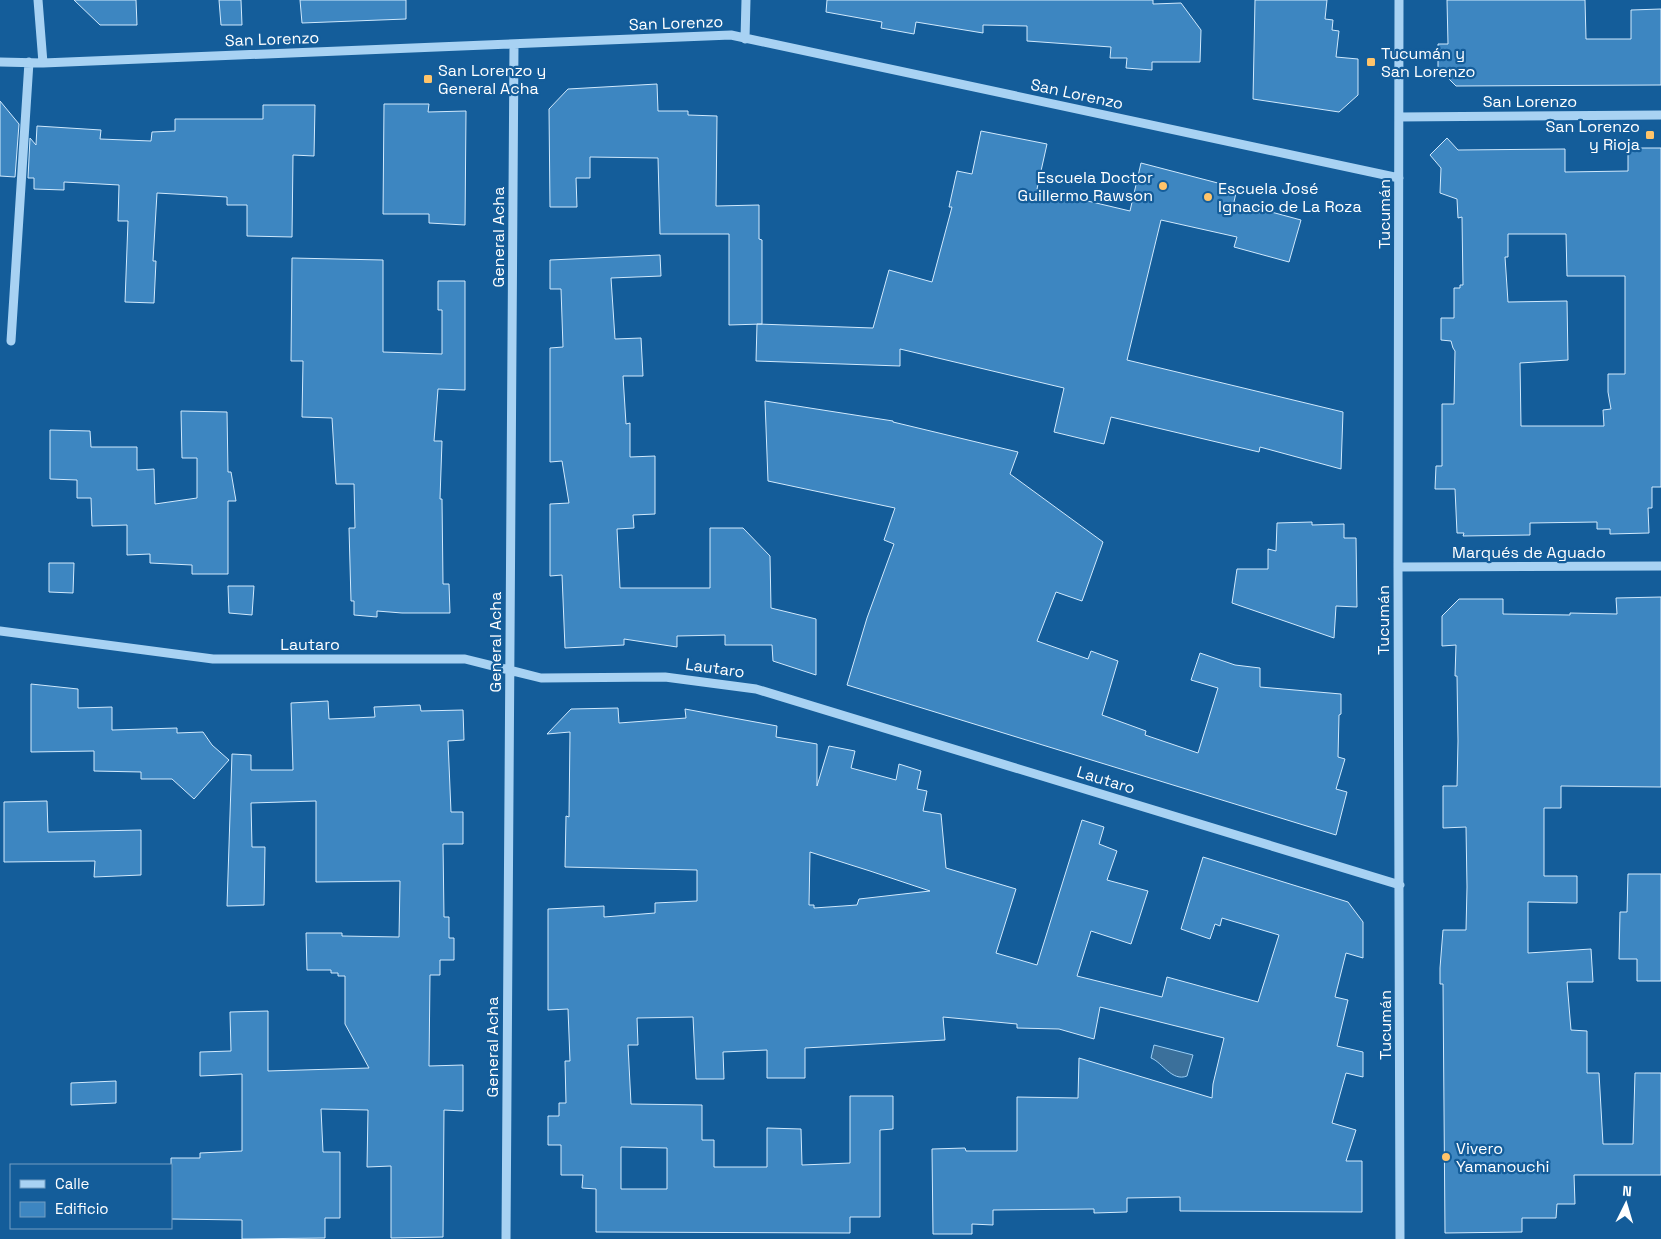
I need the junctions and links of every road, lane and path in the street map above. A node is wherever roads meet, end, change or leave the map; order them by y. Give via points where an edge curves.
1 (38, 0) edge
2 (746, 0) edge
3 (1399, 0) edge
4 (745, 38) junction
5 (514, 44) junction
6 (0, 62) edge
7 (28, 62) junction
8 (43, 63) junction
9 (1661, 115) edge
10 (1400, 118) junction
11 (1400, 178) junction
12 (11, 341) dead end
13 (1661, 566) edge
14 (1398, 567) junction
15 (0, 632) edge
16 (510, 670) junction
17 (1400, 885) junction
18 (506, 1239) edge
19 (1400, 1239) edge

1 - 8 street
2 - 4 street
3 - 10 street, Tucumán
4 - 5 street, San Lorenzo via 731,35
4 - 11 street, San Lorenzo
5 - 8 street, San Lorenzo
5 - 16 street, General Acha
6 - 7 street, San Lorenzo
7 - 8 street, San Lorenzo
7 - 12 street
9 - 10 street, San Lorenzo
10 - 11 street, Tucumán
11 - 14 street, Tucumán
13 - 14 street, Marqués de Aguado
14 - 17 street, Tucumán
15 - 16 street, Lautaro via 213,659 466,659
16 - 17 street, Lautaro via 541,678 665,677 756,689
16 - 18 street, General Acha
17 - 19 street, Tucumán

